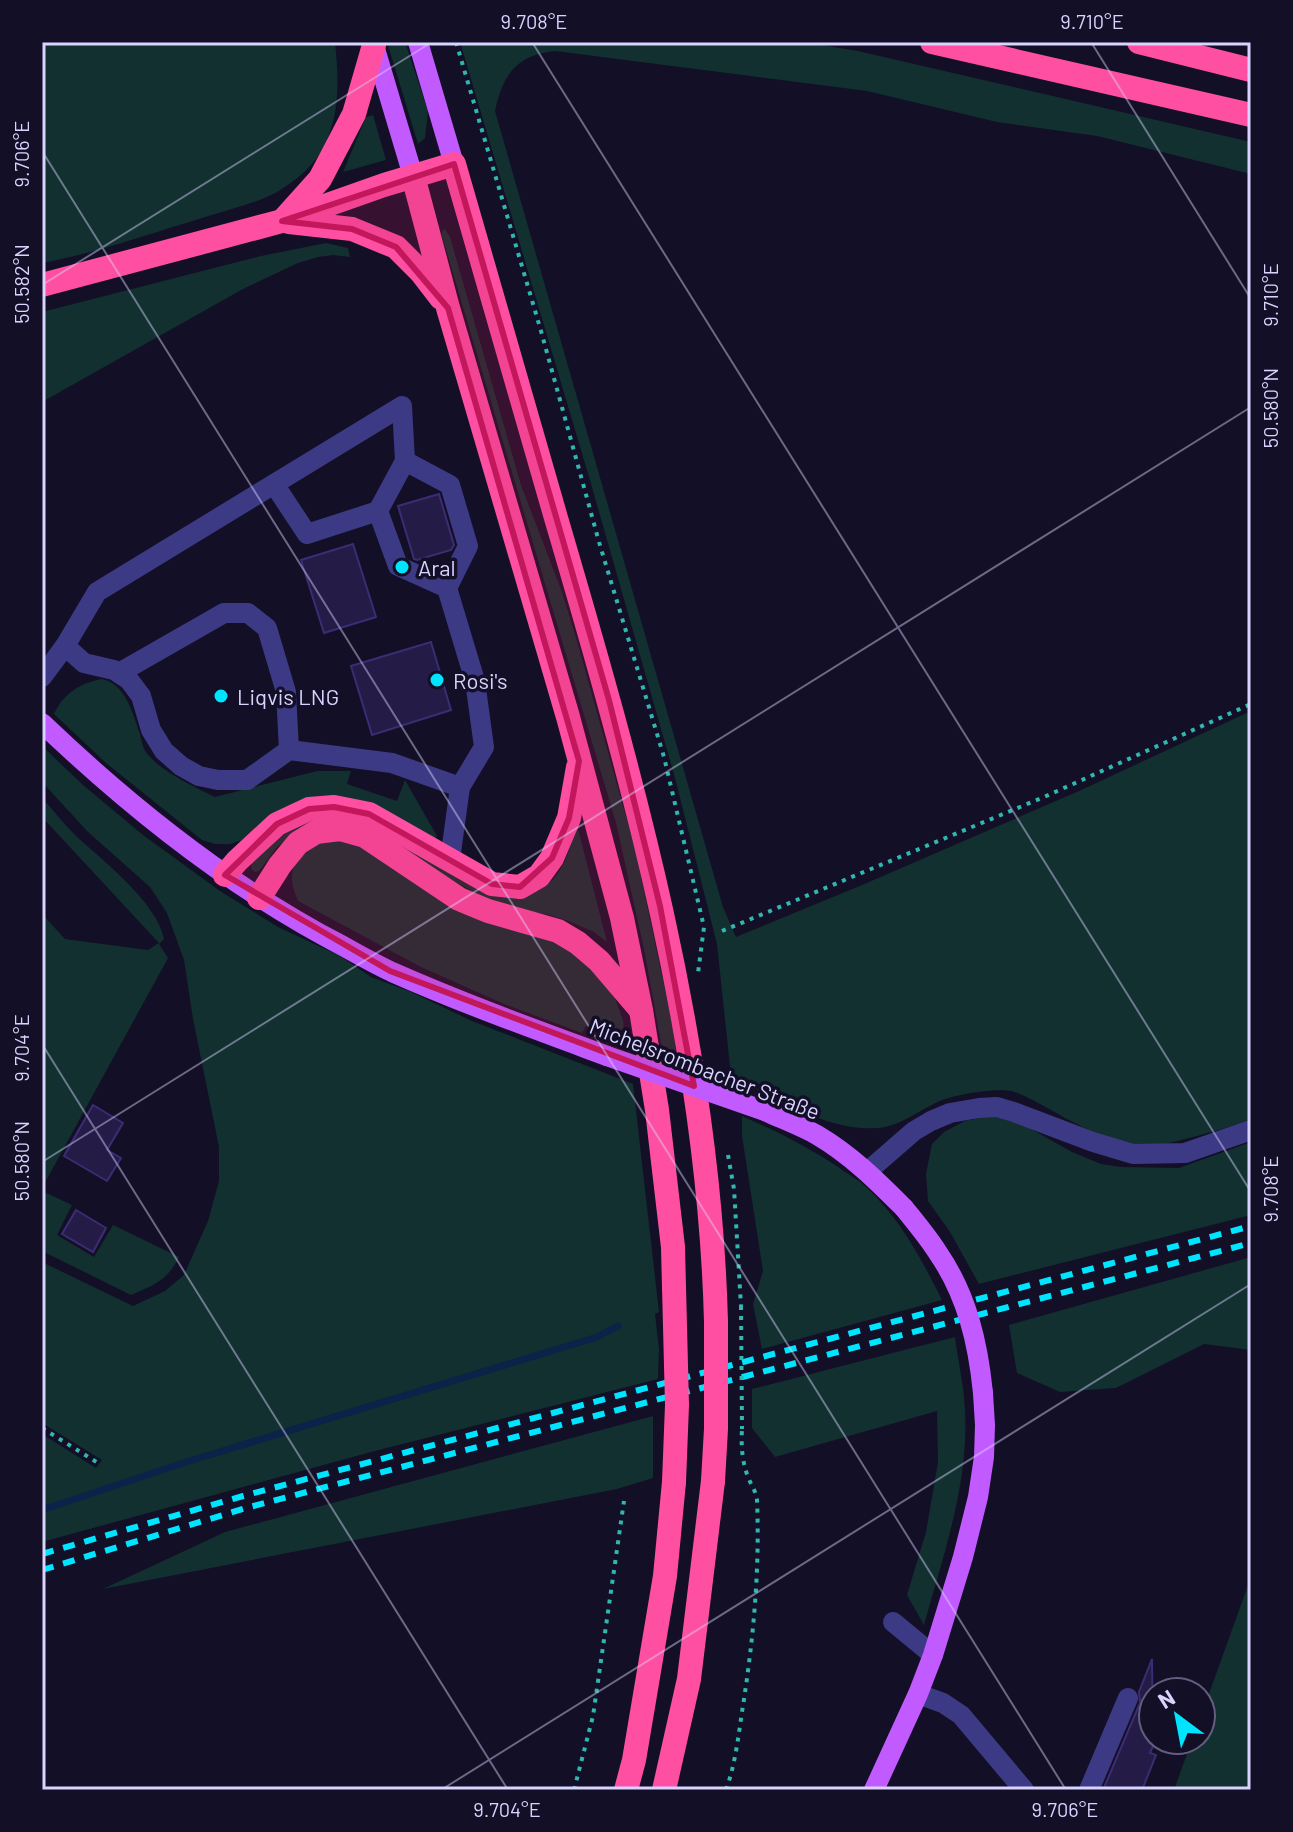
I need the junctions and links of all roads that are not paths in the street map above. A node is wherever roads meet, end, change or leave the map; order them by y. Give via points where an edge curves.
1 (418, 42) edge
2 (932, 42) edge
3 (1139, 42) edge
4 (374, 43) edge
5 (1251, 70) edge
6 (1251, 115) edge
7 (454, 164) junction
8 (413, 176) junction
9 (282, 221) junction
10 (42, 285) edge
11 (448, 308) junction
12 (405, 461) junction
13 (274, 484) junction
14 (378, 511) junction
15 (447, 588) junction
16 (65, 646) junction
17 (119, 673) junction
18 (42, 677) edge
19 (42, 723) edge
20 (289, 750) junction
21 (579, 761) junction
22 (460, 787) junction
23 (450, 860) junction
24 (225, 875) junction
25 (259, 898) junction
26 (641, 1010) junction
27 (1251, 1130) edge
28 (868, 1171) junction
29 (893, 1622) dead end
30 (933, 1655) junction
31 (918, 1694) junction
32 (1128, 1698) dead end
33 (626, 1790) edge
34 (664, 1790) edge
35 (874, 1790) edge
36 (1024, 1790) edge
37 (1089, 1790) edge

1 - 7 main road
2 - 6 highway
3 - 5 highway
4 - 8 main road
4 - 9 highway via 354,114 334,153 320,179
7 - 8 highway
7 - 34 highway, bridge via 609,700 657,892 700,1122 714,1258 716,1429 689,1679
8 - 9 highway
8 - 11 highway
9 - 10 highway
9 - 11 highway via 352,229 396,247
11 - 21 highway
12 - 13 street via 402,406
12 - 14 street
12 - 15 street via 450,485 468,546
13 - 14 street via 307,534
13 - 16 street via 97,592
14 - 15 street via 398,566
15 - 22 street via 475,681 484,747
16 - 17 street via 84,663
16 - 18 street
17 - 20 street via 141,696 164,751 199,776 247,780
17 - 20 street via 224,613 248,613 267,628 286,692
19 - 24 main road, Michelsrombacher Straße via 131,804
20 - 22 street via 392,763
21 - 23 highway via 569,818 539,876 520,887 492,884
21 - 26 highway
22 - 23 street
23 - 24 highway via 369,814 334,807 309,809 277,824
24 - 25 main road, Michelsrombacher Straße
25 - 26 highway via 298,843 316,832 340,829 365,836 459,899 558,931 578,943
25 - 28 main road, Michelsrombacher Straße, bridge via 390,971 765,1111 814,1133
26 - 33 highway, bridge via 673,1247 677,1405 665,1576
27 - 28 street via 1185,1153 1133,1154 1014,1112 979,1108 931,1121
28 - 30 main road, Michelsrombacher Straße, bridge via 939,1253 955,1281 979,1358 985,1425 978,1497
29 - 30 street
30 - 31 main road, Michelsrombacher Straße
31 - 35 main road, Michelsrombacher Straße
31 - 36 street via 961,1715
32 - 37 street

